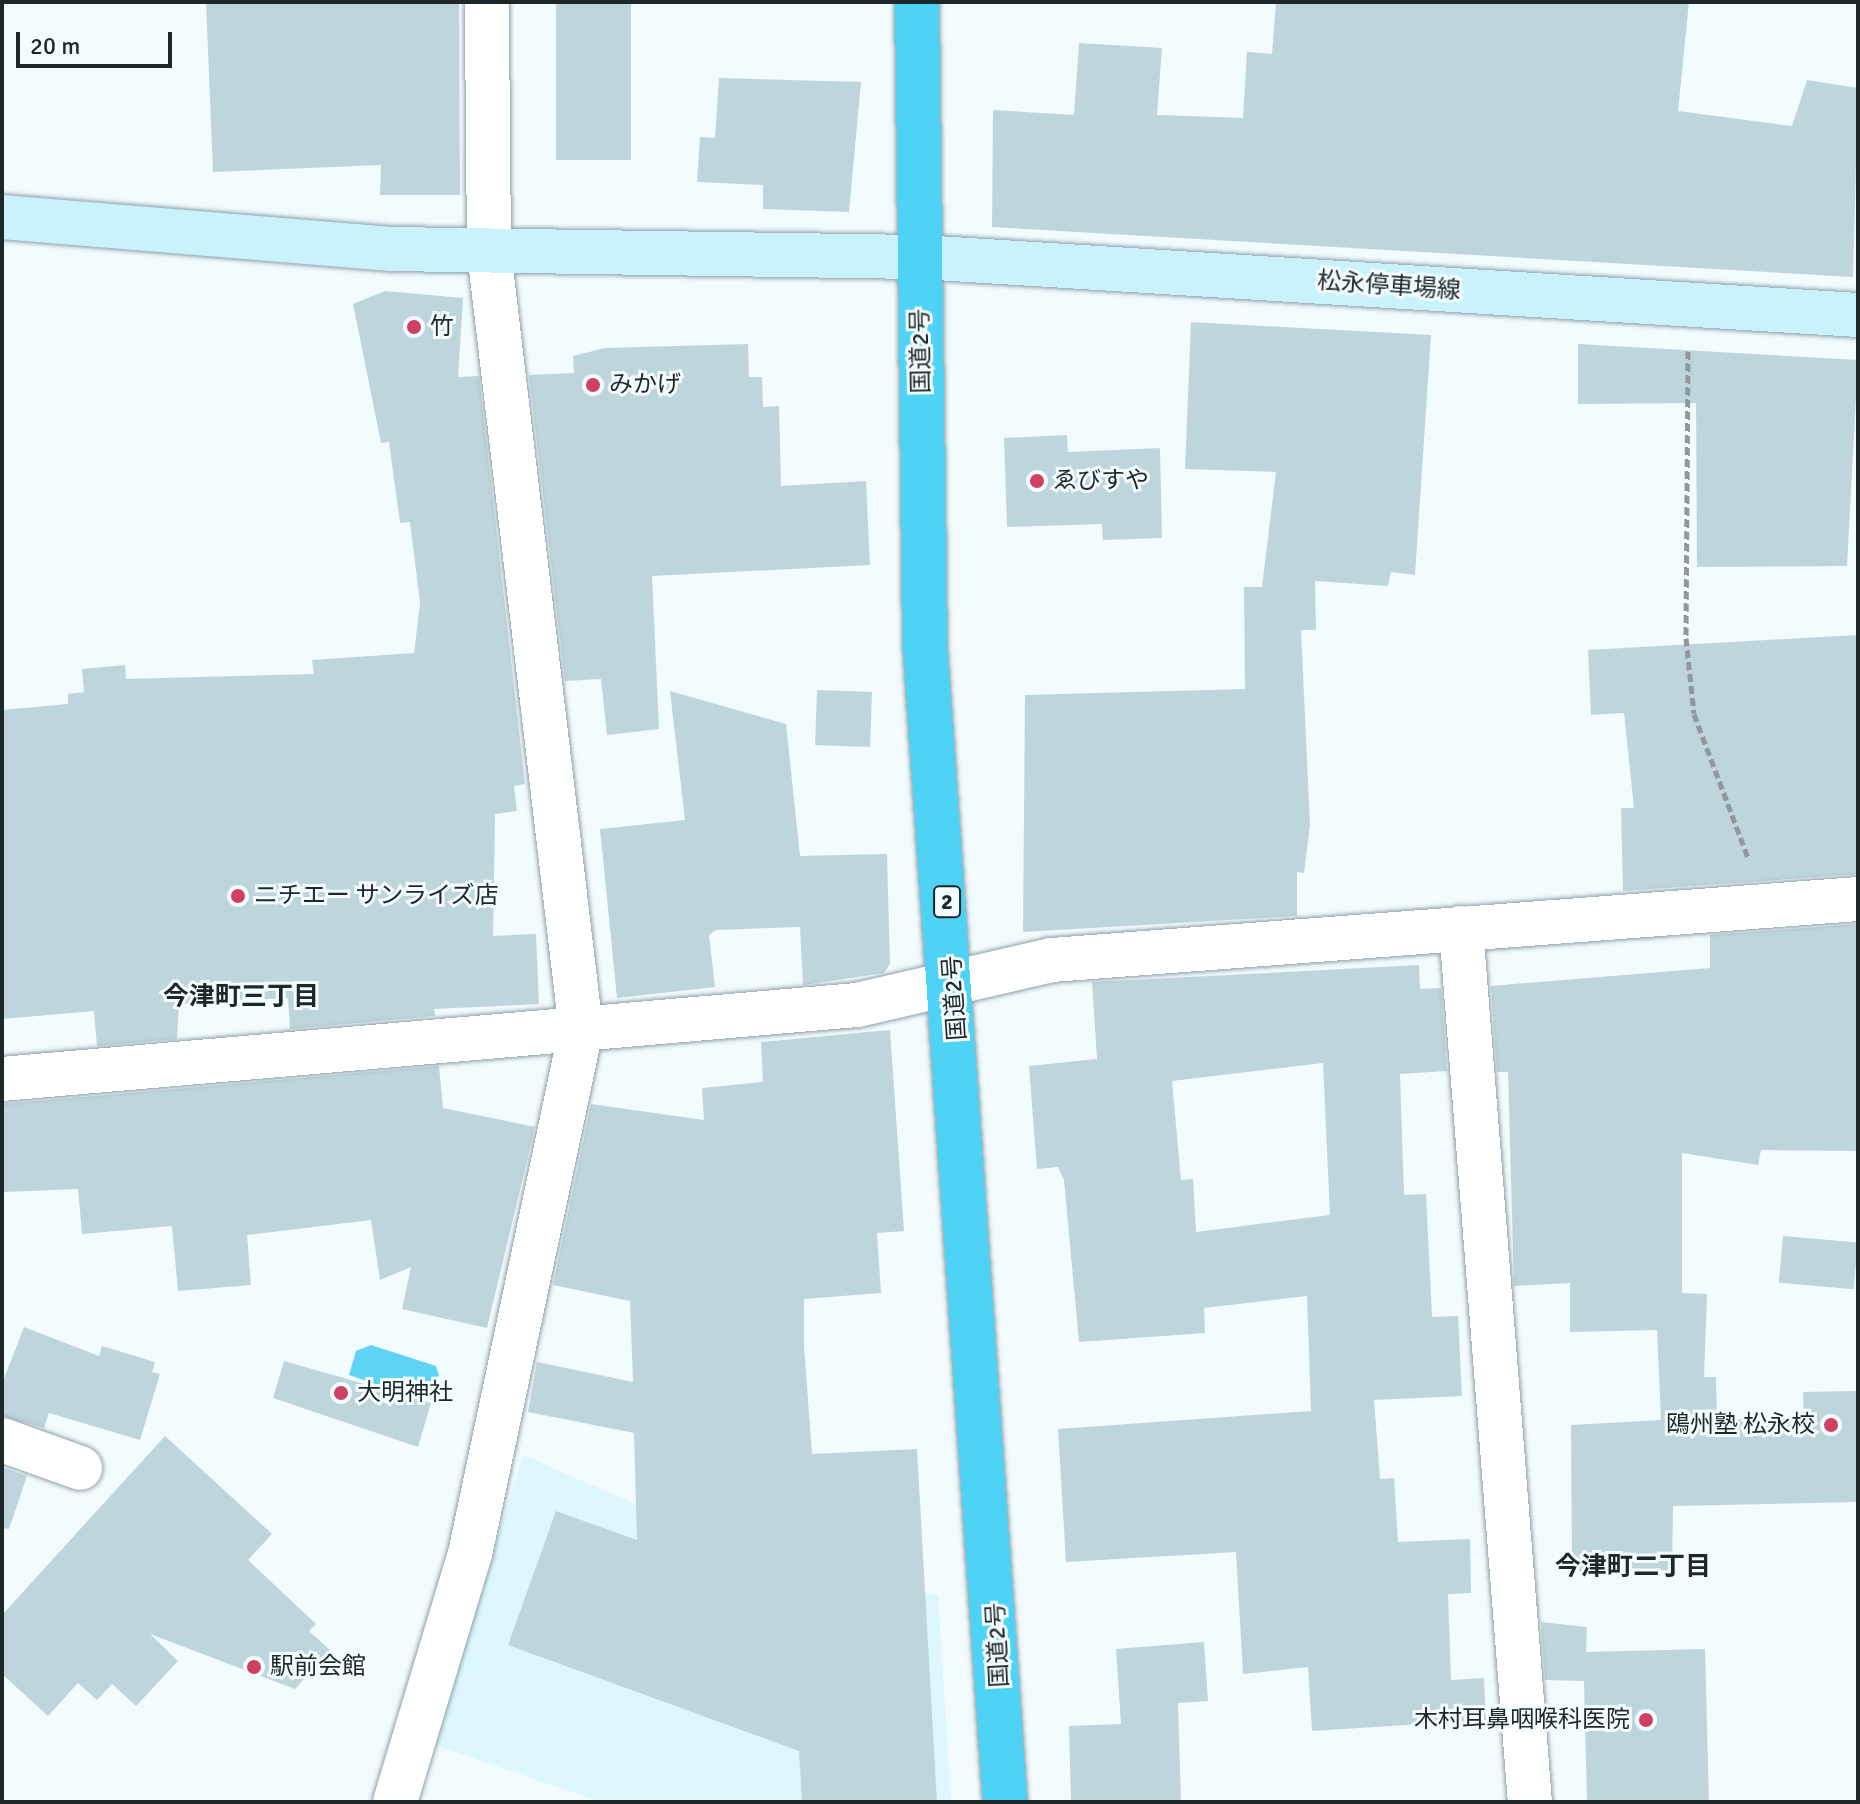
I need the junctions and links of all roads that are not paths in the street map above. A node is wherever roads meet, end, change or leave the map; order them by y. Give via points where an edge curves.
1 (487, 2) edge
2 (917, 2) edge
3 (2, 217) edge
4 (489, 251) junction
5 (920, 257) junction
6 (1858, 315) edge
7 (1858, 899) edge
8 (1461, 928) junction
9 (954, 980) junction
10 (581, 1030) junction
11 (2, 1079) edge
12 (2, 1440) edge
13 (80, 1468) dead end
14 (395, 1802) edge
15 (1005, 1802) edge
16 (1530, 1802) edge

1 - 4 street
2 - 5 highway, 国道2号 / 2
3 - 4 street, 松永停車場線
4 - 5 street, 松永停車場線
4 - 10 street
5 - 6 street, 松永停車場線
5 - 9 highway, 国道2号 / 2 via 925,645
7 - 8 street
8 - 9 street via 1052,960
8 - 16 street
9 - 10 street via 857,1005
9 - 15 highway, 国道2号 / 2
10 - 11 street
10 - 14 street via 470,1554
12 - 13 street

